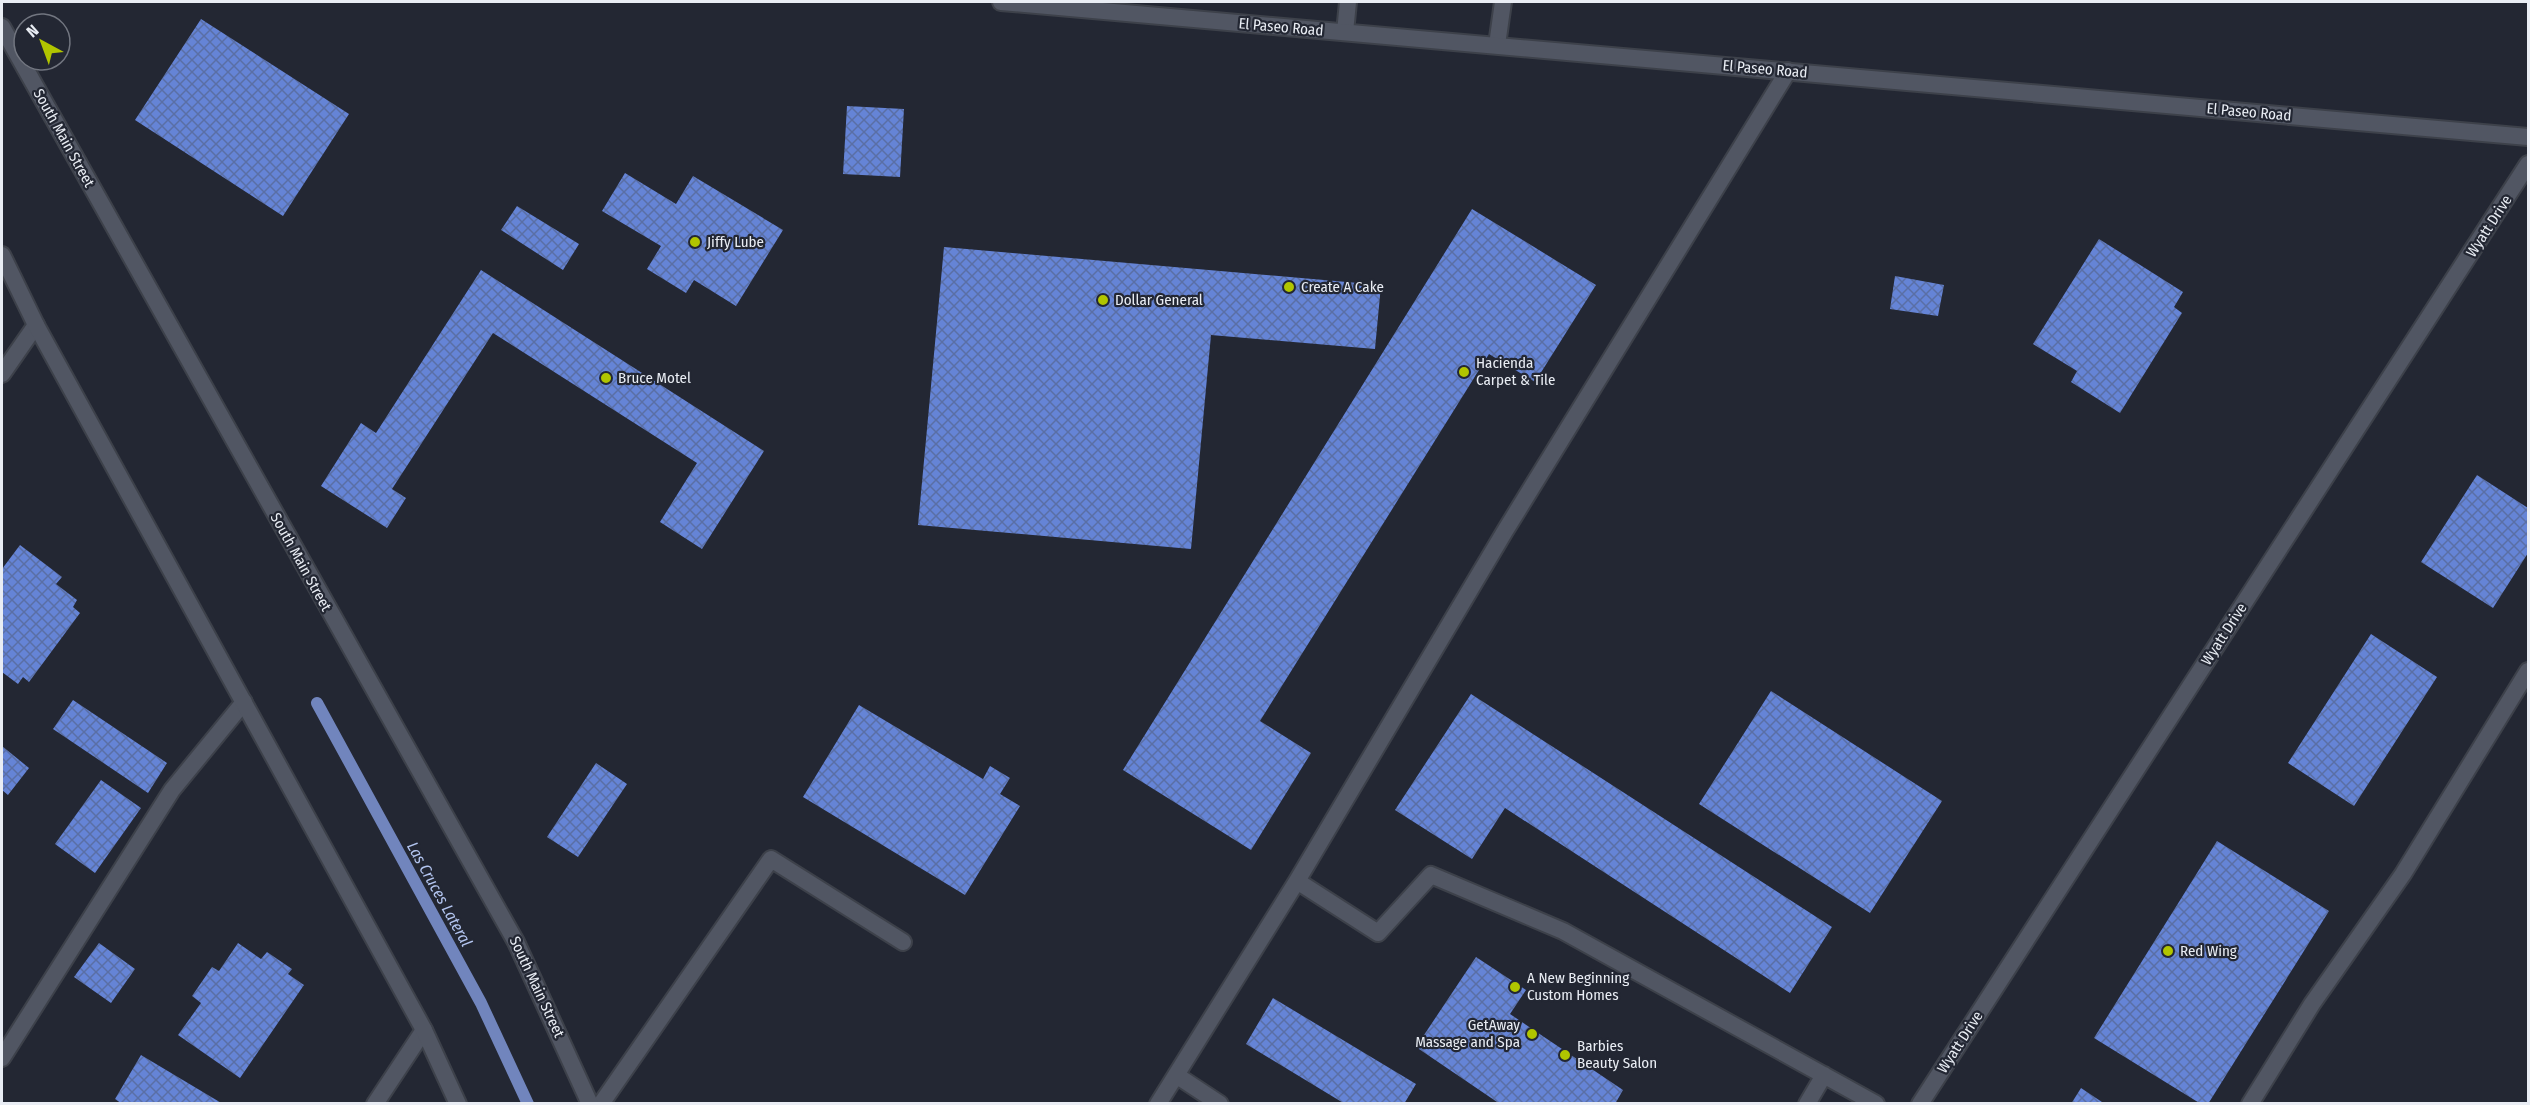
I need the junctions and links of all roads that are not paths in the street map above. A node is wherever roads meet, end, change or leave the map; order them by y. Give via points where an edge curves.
1 (1001, 2) edge
2 (1348, 2) edge
3 (1503, 2) edge
4 (2, 27) edge
5 (1345, 32) junction
6 (1497, 45) junction
7 (1788, 71) junction
8 (2529, 136) edge
9 (2529, 165) edge
10 (2, 255) edge
11 (36, 325) junction
12 (2, 374) edge
13 (2529, 670) edge
14 (244, 702) junction
15 (1296, 881) junction
16 (903, 942) dead end
17 (424, 1030) junction
18 (2, 1058) edge
19 (1824, 1075) junction
20 (1176, 1076) junction
21 (375, 1104) edge
22 (458, 1104) edge
23 (590, 1104) edge
24 (601, 1104) edge
25 (1158, 1104) edge
26 (1220, 1104) edge
27 (1807, 1104) edge
28 (1876, 1104) edge
29 (1920, 1104) edge
30 (2250, 1104) edge

1 - 5 main road, El Paseo Road
2 - 5 main road
3 - 6 main road
4 - 23 main road, South Main Street via 516,942
5 - 6 main road, El Paseo Road
6 - 7 main road, El Paseo Road
7 - 8 main road, El Paseo Road
7 - 15 main road via 1511,521
9 - 29 main road, Wyatt Drive
10 - 11 main road
11 - 12 main road
11 - 14 main road
13 - 30 main road via 2403,874 2312,1004
14 - 17 main road
14 - 18 main road via 172,790
15 - 19 main road via 1378,933 1431,875 1563,931
15 - 20 main road
16 - 24 main road via 771,859
17 - 21 main road
17 - 22 main road
19 - 27 main road
19 - 28 main road
20 - 25 main road
20 - 26 main road

